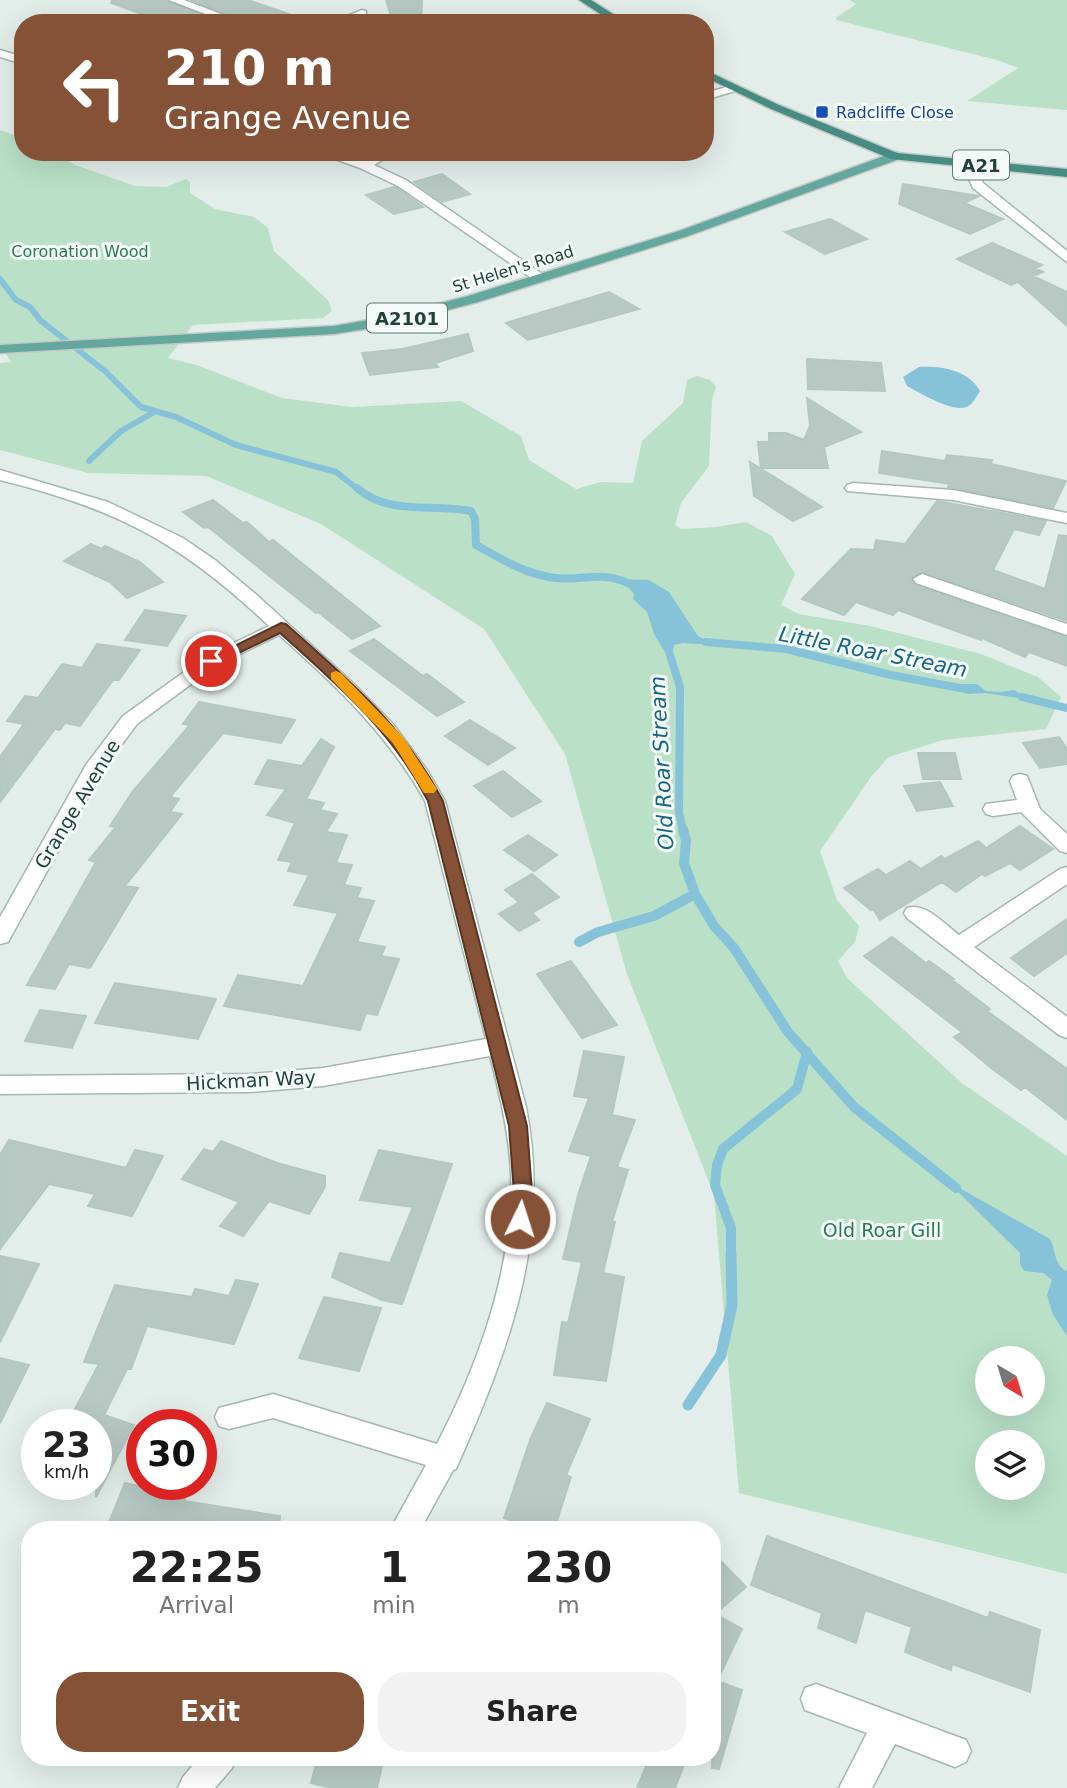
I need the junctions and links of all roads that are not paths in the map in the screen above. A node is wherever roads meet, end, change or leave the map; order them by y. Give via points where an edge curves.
1 (174, 0) edge
2 (584, 0) edge
3 (214, 14) edge
4 (607, 14) edge
5 (714, 78) edge
6 (734, 88) junction
7 (714, 94) edge
8 (895, 156) junction
9 (351, 161) edge
10 (372, 161) edge
11 (968, 163) junction
12 (364, 165) junction
13 (1067, 173) edge
14 (1067, 258) edge
15 (541, 278) junction
16 (0, 349) edge
17 (0, 475) edge
18 (853, 488) dead end
19 (1067, 518) edge
20 (922, 579) dead end
21 (281, 627) junction
22 (1067, 630) edge
23 (1020, 781) dead end
24 (1027, 805) junction
25 (993, 809) dead end
26 (1067, 846) edge
27 (1067, 874) edge
28 (915, 913) dead end
29 (0, 936) edge
30 (959, 946) junction
31 (1064, 1022) edge
32 (499, 1046) junction
33 (0, 1085) edge
34 (229, 1417) dead end
35 (446, 1460) junction
36 (409, 1521) edge
37 (816, 1699) dead end
38 (887, 1727) junction
39 (955, 1751) dead end
40 (212, 1766) edge
41 (194, 1788) edge
42 (855, 1788) edge

1 - 3 street
2 - 4 highway
5 - 6 highway, A21
6 - 7 street
6 - 8 highway, A21
8 - 11 highway, A21
8 - 15 main road, St Helen's Road / A2101 via 756,208
9 - 12 street
10 - 12 street
11 - 13 highway, A21
11 - 14 street via 977,185
12 - 15 street via 402,183
15 - 16 main road, St Helen's Road / A2101 via 384,324
17 - 21 street via 44,485 158,530 196,552
18 - 19 street via 878,497 953,495
20 - 22 street via 953,582
21 - 29 street, Grange Avenue via 211,661 130,720 96,765
21 - 32 street via 361,699 419,769 435,801
23 - 24 street
24 - 25 street
24 - 26 street
27 - 30 street
28 - 30 street
30 - 31 street
32 - 33 street, Hickman Way via 323,1077 250,1083
32 - 35 street via 518,1126 522,1179 514,1271 487,1370
34 - 35 street via 273,1406
35 - 36 street
37 - 38 street
38 - 39 street
38 - 42 street
40 - 41 street

